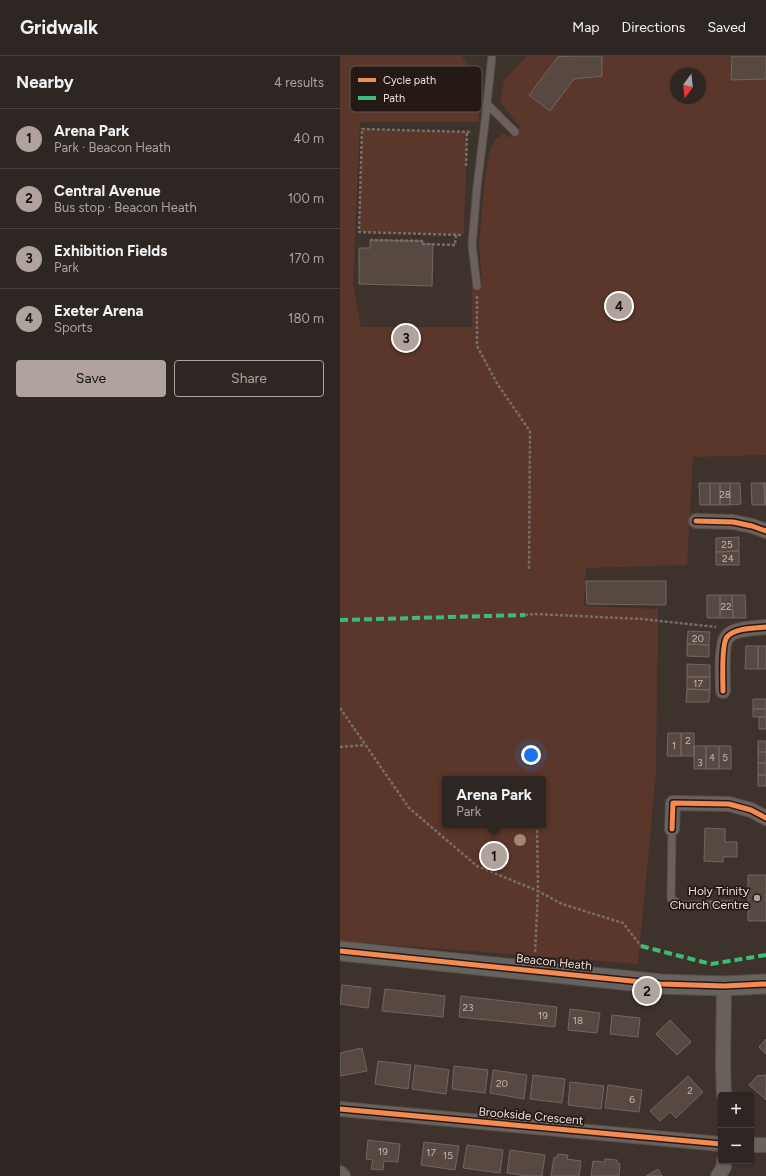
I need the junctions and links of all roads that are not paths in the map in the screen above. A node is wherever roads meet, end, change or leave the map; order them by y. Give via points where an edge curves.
1 (492, 56) edge
2 (487, 104) junction
3 (515, 132) dead end
4 (477, 286) road end
5 (696, 521) dead end
6 (766, 532) edge
7 (766, 627) edge
8 (723, 691) dead end
9 (766, 818) edge
10 (672, 829) joint
11 (736, 904) dead end
12 (340, 951) edge
13 (766, 984) edge
14 (724, 986) junction
15 (724, 1092) edge
16 (340, 1109) edge
17 (718, 1144) edge
18 (754, 1145) edge
19 (766, 1145) edge
20 (724, 1164) edge
21 (340, 1173) edge
22 (342, 1176) edge
23 (718, 1176) edge

1 - 2 lane
2 - 3 lane
2 - 4 lane via 472,245
5 - 6 street via 733,522
7 - 8 street via 736,631 727,637 724,645
9 - 10 street via 751,810 730,804 673,803
10 - 11 lane via 671,899 682,905
12 - 14 street, Beacon Heath via 661,984
13 - 14 street, Beacon Heath
14 - 15 street
16 - 17 street, Brookside Crescent
18 - 19 street
20 - 23 street
21 - 22 street

